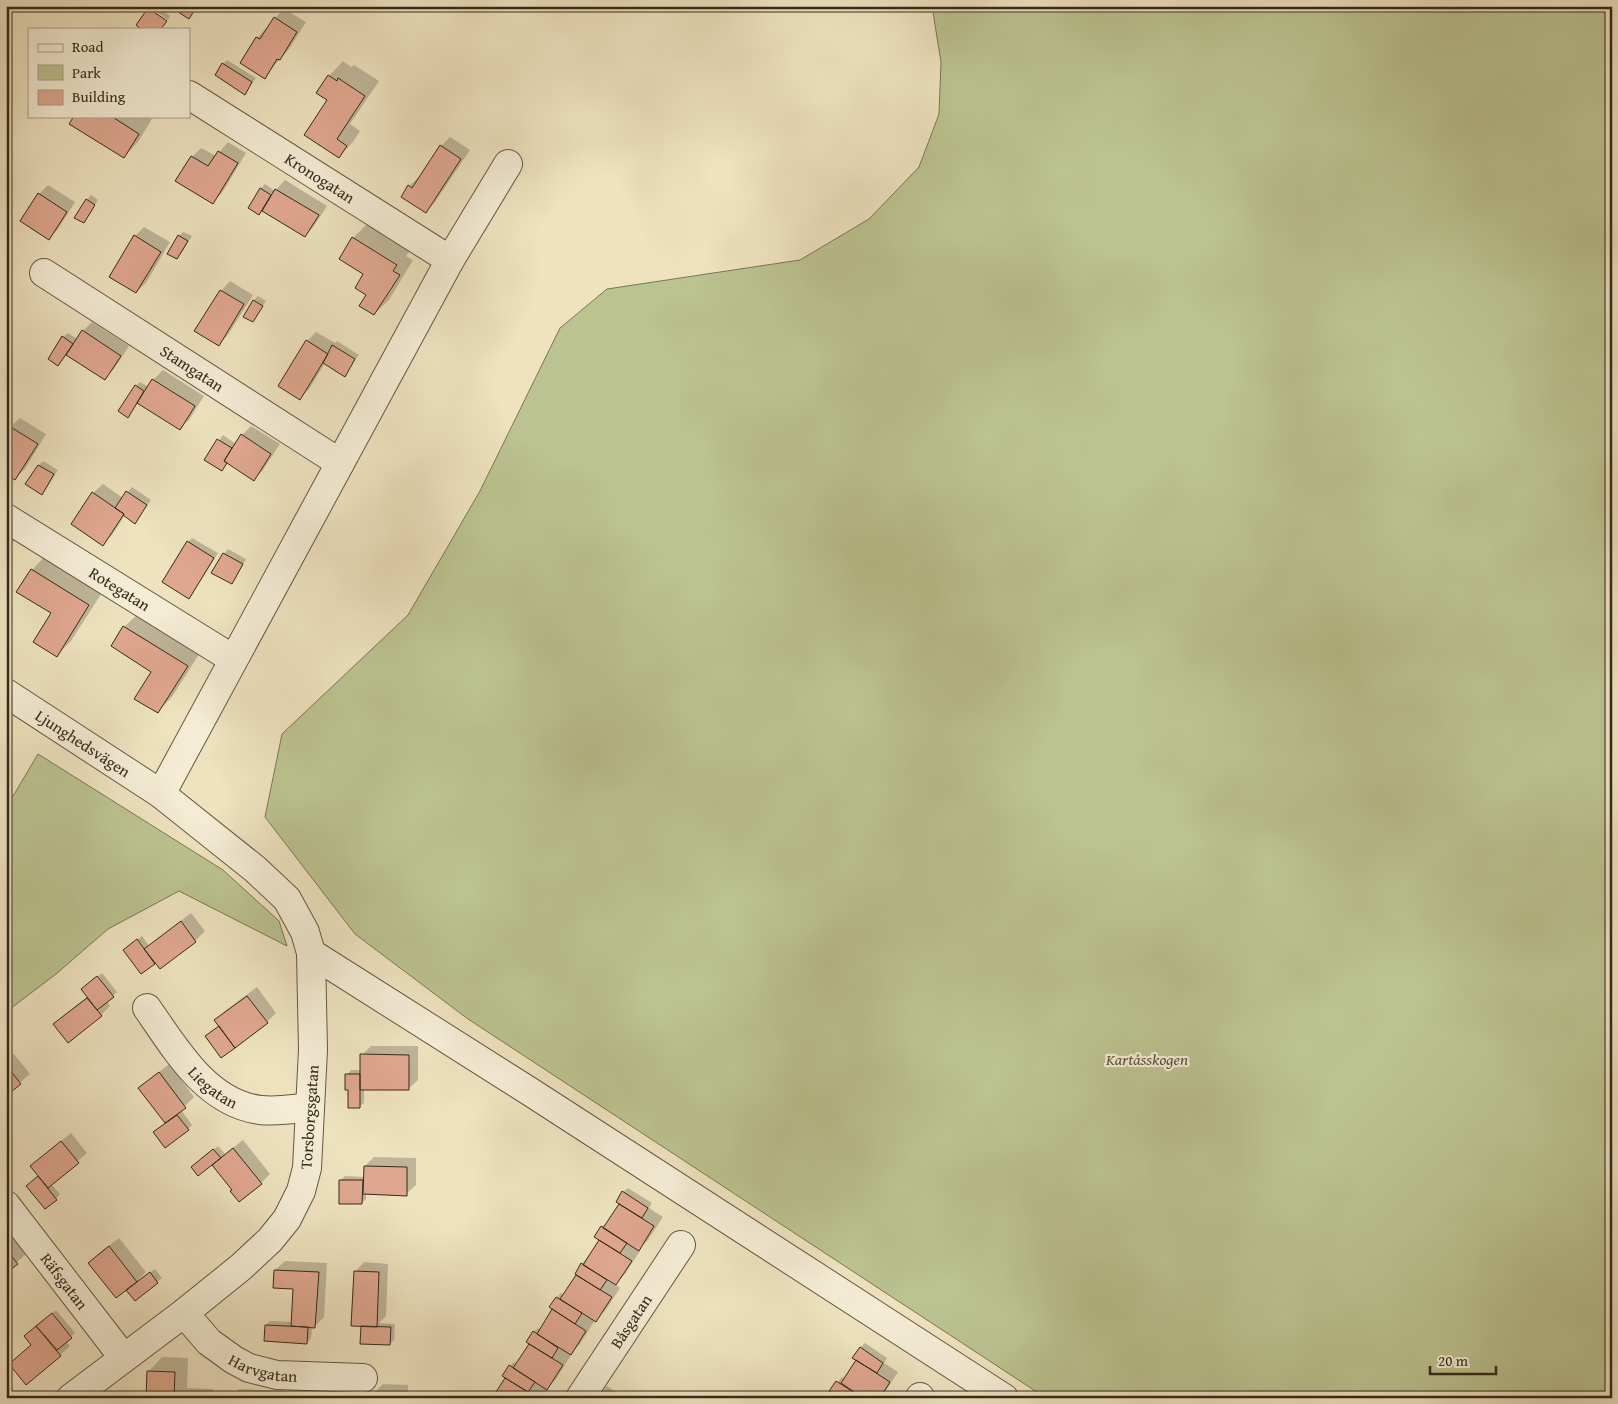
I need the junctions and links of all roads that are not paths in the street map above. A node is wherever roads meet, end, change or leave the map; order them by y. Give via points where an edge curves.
1 (190, 96) edge
2 (508, 164) dead end
3 (450, 260) junction
4 (44, 273) dead end
5 (340, 463) junction
6 (6, 518) edge
7 (233, 659) junction
8 (6, 693) edge
9 (161, 794) junction
10 (311, 953) junction
11 (146, 1008) dead end
12 (310, 1107) junction
13 (6, 1205) edge
14 (682, 1245) dead end
15 (184, 1313) junction
16 (123, 1358) junction
17 (363, 1378) dead end
18 (71, 1398) edge
19 (580, 1398) edge
20 (1004, 1398) edge

1 - 3 street, Kronogatan
2 - 3 street
3 - 5 street
4 - 5 street, Stamgatan
5 - 7 street
6 - 7 street, Rotegatan
7 - 9 street
8 - 9 street, Ljunghedsvägen
9 - 10 street, Torsborgsgatan via 255,869 287,900 305,932
10 - 12 street, Torsborgsgatan via 313,1050
10 - 20 street
11 - 12 street, Liegatan via 203,1082 232,1102 262,1110
12 - 15 street, Torsborgsgatan via 307,1168 301,1191 287,1219 241,1267
13 - 16 street, Räfsgatan
14 - 19 street, Båsgatan
15 - 16 street, Torsborgsgatan
15 - 17 street, Harvgatan via 210,1342 249,1368 277,1375
16 - 18 street, Torsborgsgatan

